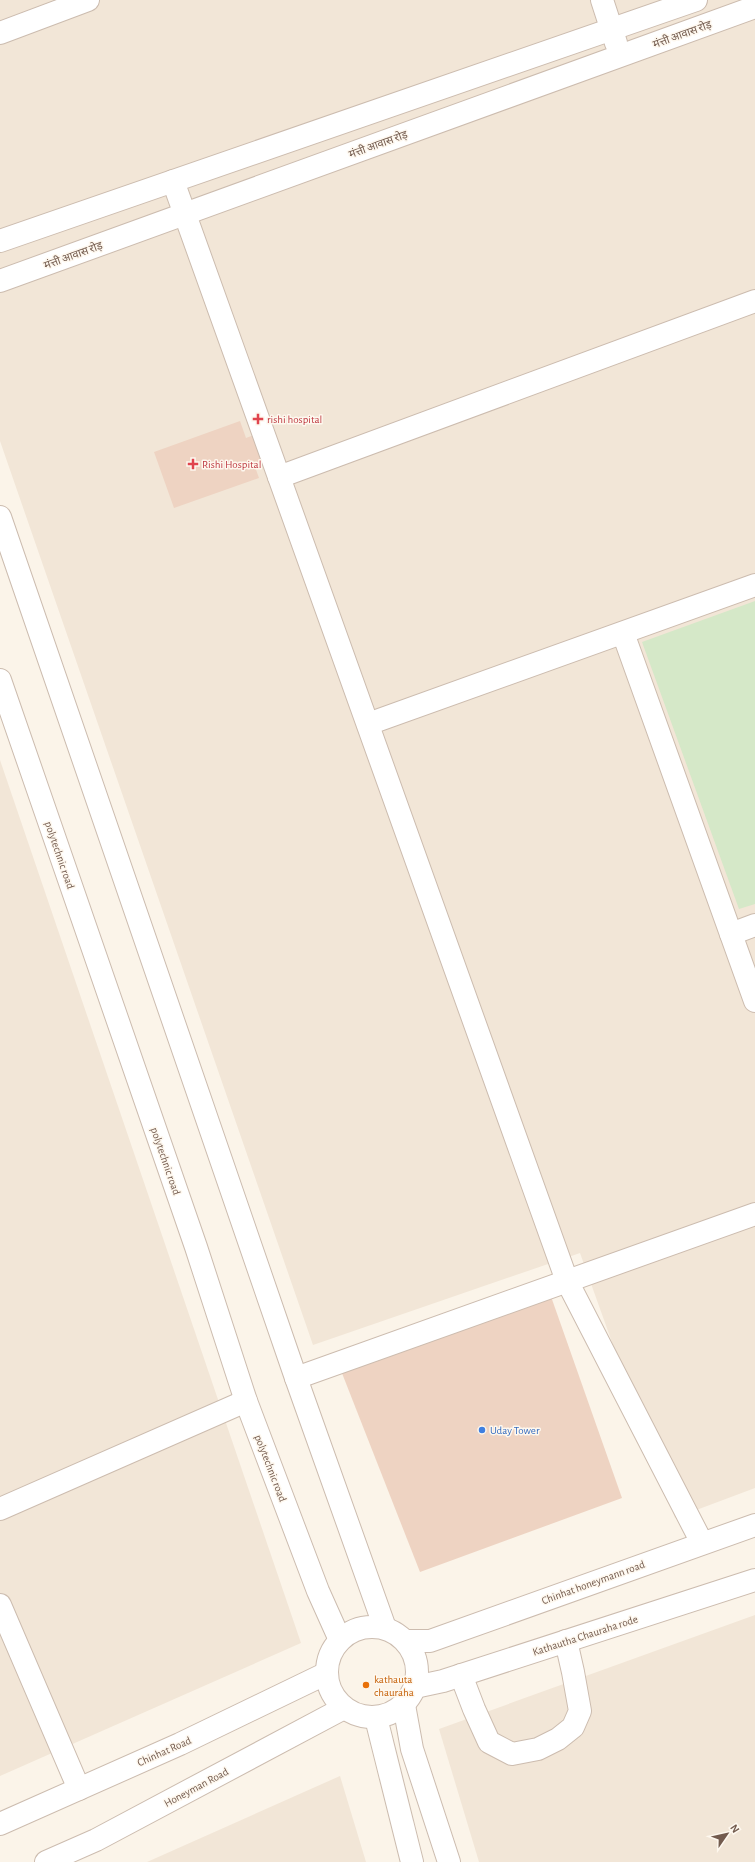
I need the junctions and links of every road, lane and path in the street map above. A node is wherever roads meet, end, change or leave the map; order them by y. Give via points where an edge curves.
1 (88, 0) edge
2 (602, 0) edge
3 (696, 0) edge
4 (755, 7) edge
5 (39, 8) edge
6 (612, 29) junction
7 (0, 33) edge
8 (620, 56) junction
9 (173, 181) junction
10 (185, 214) junction
11 (0, 241) edge
12 (0, 281) edge
13 (755, 301) edge
14 (279, 477) junction
15 (0, 517) edge
16 (755, 585) edge
17 (623, 633) junction
18 (0, 680) edge
19 (368, 724) junction
20 (755, 925) edge
21 (731, 934) junction
22 (755, 1001) edge
23 (755, 1214) edge
24 (567, 1281) junction
25 (296, 1378) junction
26 (246, 1401) junction
27 (0, 1509) edge
28 (755, 1525) edge
29 (702, 1543) junction
30 (755, 1580) edge
31 (0, 1605) edge
32 (385, 1628) junction
33 (340, 1640) junction
34 (406, 1641) junction
35 (566, 1641) junction
36 (327, 1673) junction
37 (461, 1675) junction
38 (409, 1696) junction
39 (344, 1708) junction
40 (376, 1718) junction
41 (79, 1789) junction
42 (0, 1824) edge
43 (46, 1862) edge
44 (412, 1862) edge
45 (448, 1862) edge

1 - 5 street
2 - 6 street
3 - 6 street
4 - 8 street, मंत्ती आवास रोड़
5 - 7 street
6 - 8 street
6 - 9 street
8 - 10 street, मंत्ती आवास रोड़
9 - 10 street
9 - 11 street
10 - 12 street, मंत्ती आवास रोड़
10 - 14 street
13 - 14 street
14 - 19 street
15 - 25 street
16 - 17 street
17 - 19 street
17 - 21 street
18 - 26 street, polytechnic road via 196,1247
19 - 24 street
20 - 21 street
21 - 22 street
23 - 24 street
24 - 25 street
24 - 29 street
25 - 32 street
26 - 27 street
26 - 33 street, polytechnic road via 318,1592
28 - 29 street, Chinhat honeymann road
29 - 34 street, Chinhat honeymann road via 430,1640
30 - 35 street, Kathautha Chauraha rode
31 - 41 street
32 - 33 street via 369,1626 353,1630
32 - 34 street
33 - 36 street via 330,1655
34 - 38 street via 414,1655 418,1671
35 - 37 street, Kathautha Chauraha rode
35 - 37 street via 580,1711 573,1726 558,1739 538,1749 512,1754 490,1742
36 - 39 street via 331,1693
36 - 41 street, Chinhat Road via 180,1744
37 - 38 street, Kathautha Chauraha rode
38 - 40 street via 392,1714
38 - 45 street via 412,1749
39 - 40 street via 359,1716
39 - 43 street, Honeyman Road via 96,1840
40 - 44 street
41 - 42 street, Chinhat Road

